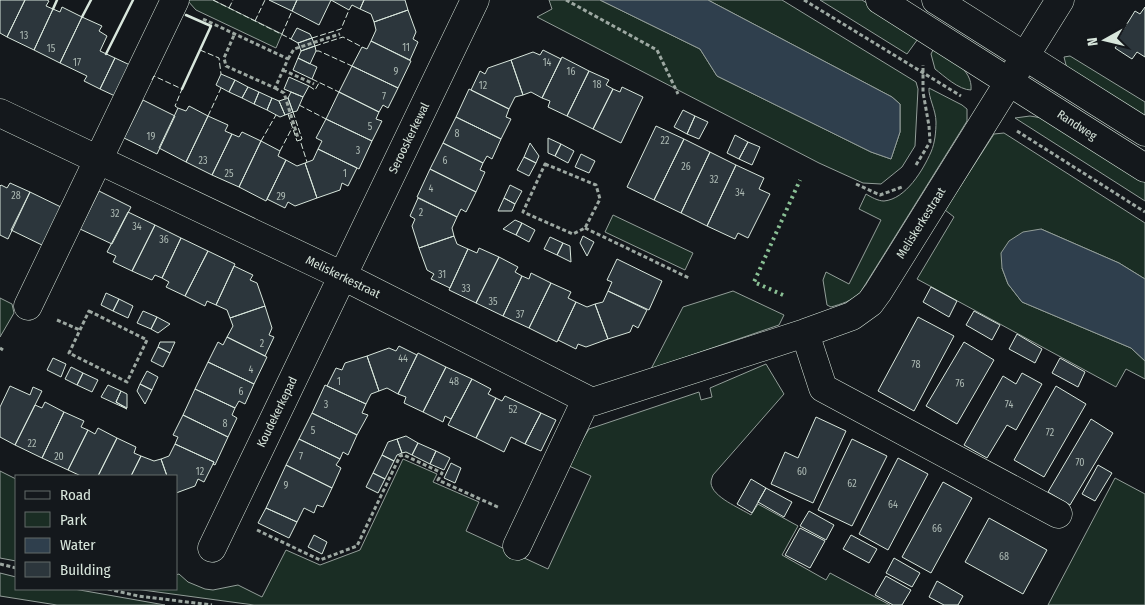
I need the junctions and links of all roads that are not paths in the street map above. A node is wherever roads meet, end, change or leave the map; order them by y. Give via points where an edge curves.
1 (175, 0) edge
2 (475, 0) edge
3 (880, 0) edge
4 (936, 0) edge
5 (1060, 0) edge
6 (1025, 57) junction
7 (1010, 82) junction
8 (0, 113) edge
9 (1145, 132) edge
10 (98, 160) junction
11 (1145, 168) edge
12 (342, 276) junction
13 (28, 306) dead end
14 (805, 333) junction
15 (586, 400) junction
16 (1058, 514) dead end
17 (516, 546) dead end
18 (212, 548) dead end

1 - 10 street
2 - 12 street, Serooskerkewal
3 - 7 street, Randweg
4 - 6 street
5 - 6 street
6 - 7 street
6 - 9 street
7 - 11 street, Randweg
7 - 14 street, Meliskerkestraat via 870,303 852,316
8 - 10 street, Meliskerkestraat
10 - 12 street, Meliskerkestraat
10 - 13 street
12 - 15 street, Meliskerkestraat
12 - 18 street, Koudekerkepad
14 - 15 street, Meliskerkestraat via 592,402
14 - 16 street via 823,388
15 - 17 street

